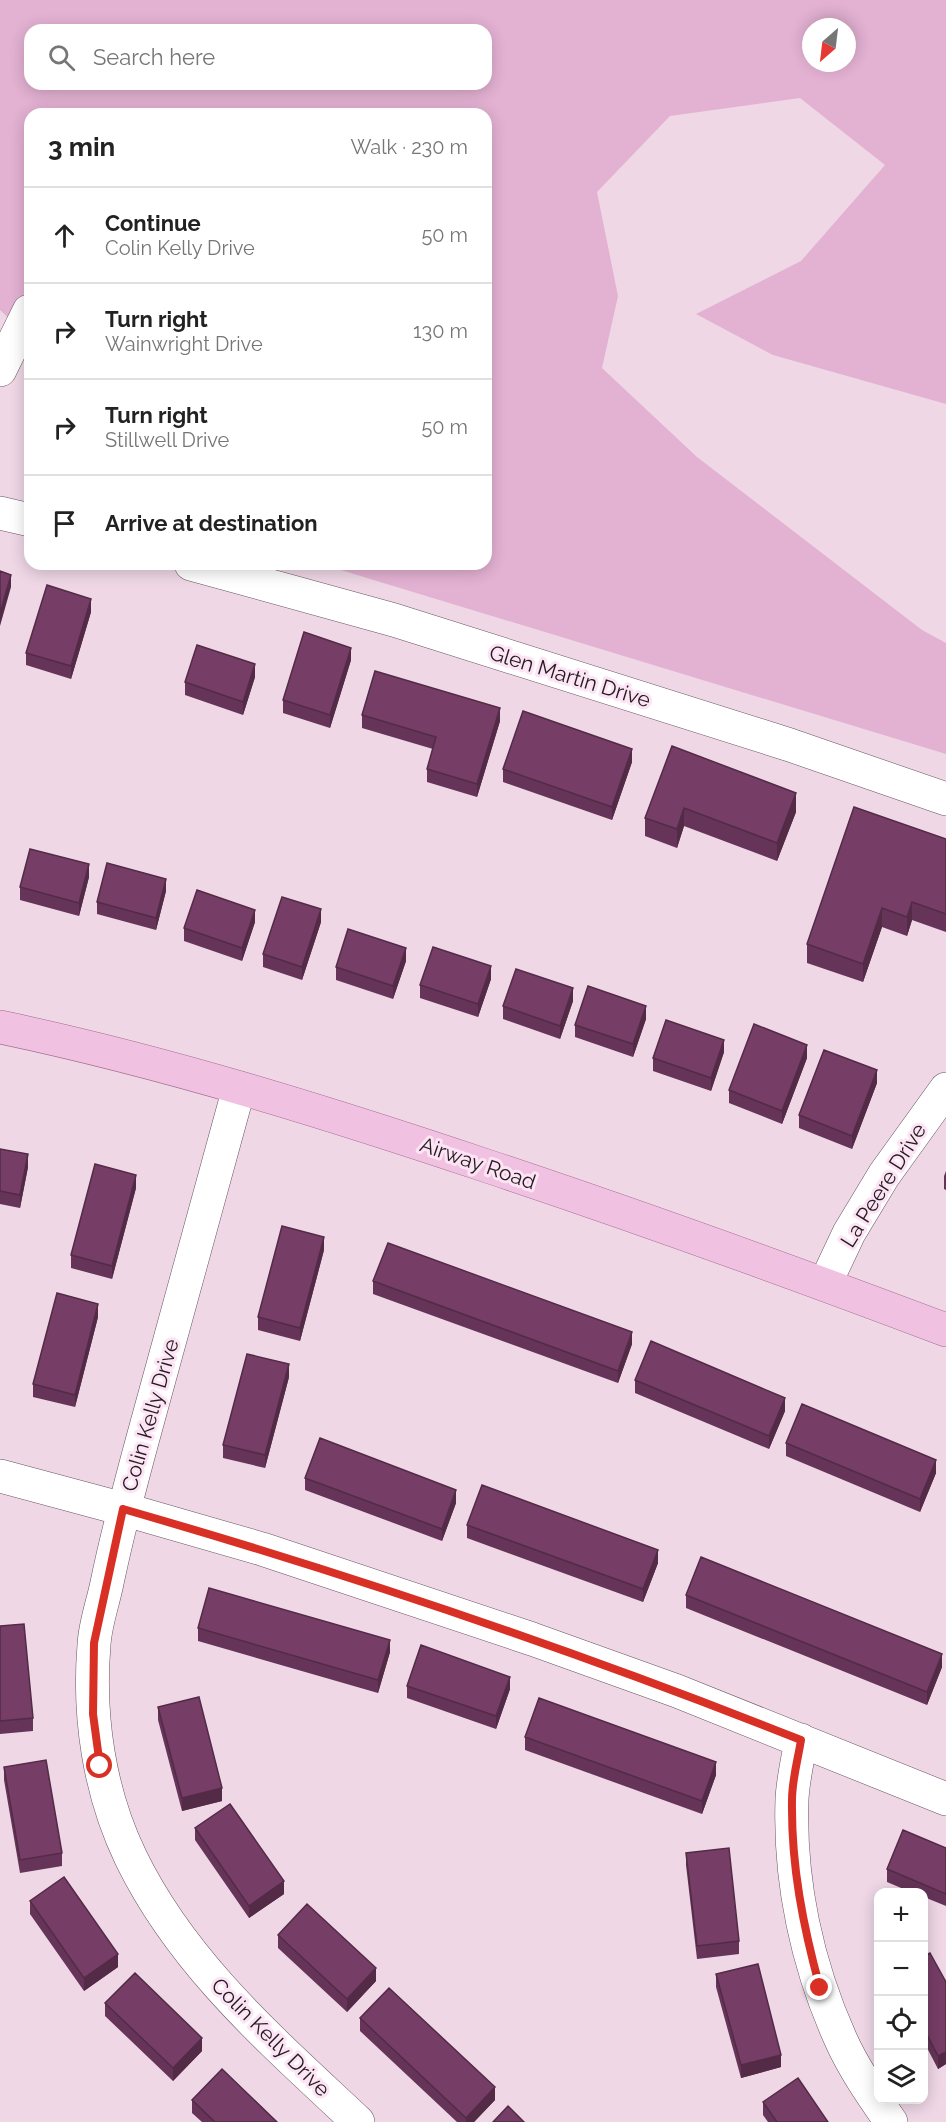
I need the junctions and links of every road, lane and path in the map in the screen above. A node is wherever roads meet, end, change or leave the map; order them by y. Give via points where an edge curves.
1 (24, 321) edge
2 (0, 370) edge
3 (0, 513) edge
4 (24, 519) edge
5 (213, 570) edge
6 (946, 799) edge
7 (0, 1027) edge
8 (239, 1088) junction
9 (946, 1089) edge
10 (825, 1284) junction
11 (946, 1330) edge
12 (0, 1476) edge
13 (123, 1509) junction
14 (801, 1740) junction
15 (946, 1799) edge
16 (358, 2122) edge
17 (891, 2122) edge

1 - 2 street
3 - 4 street
5 - 6 street, Glen Martin Drive via 394,620 790,745
7 - 8 main road, Airway Road
8 - 10 main road, Airway Road via 393,1134
8 - 13 street, Colin Kelly Drive
9 - 10 street, La Peere Drive via 884,1175 849,1233
10 - 11 main road, Airway Road
12 - 13 street
13 - 14 street via 262,1549 532,1639
13 - 16 street, Colin Kelly Drive via 94,1643 93,1714 100,1766 115,1817 131,1858 206,1972 252,2023
14 - 15 street
14 - 17 street via 792,1798 794,1860 804,1931 820,1988 842,2042

